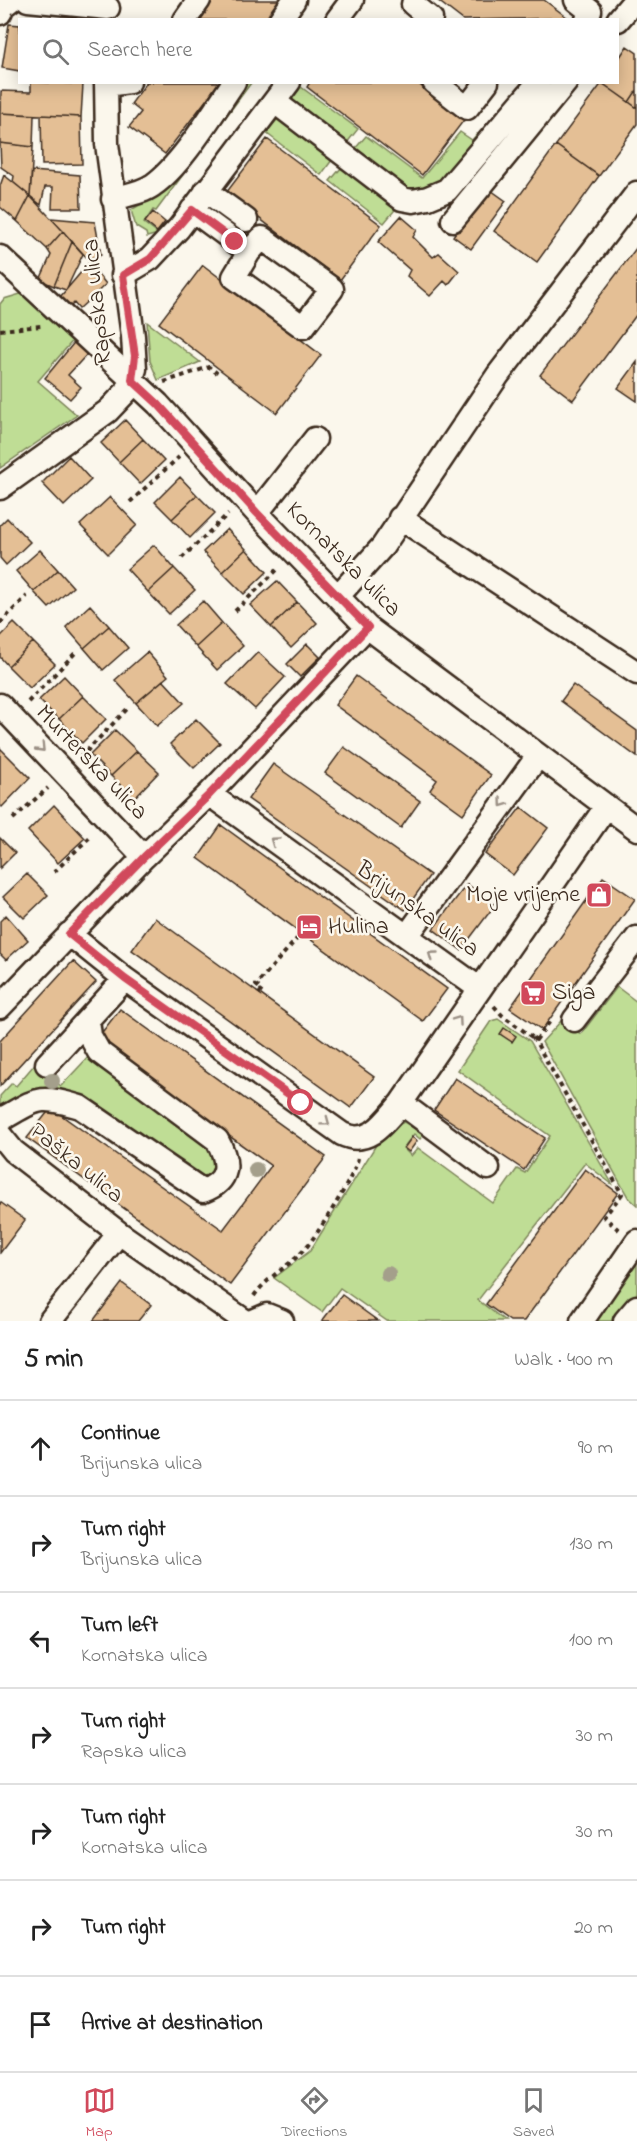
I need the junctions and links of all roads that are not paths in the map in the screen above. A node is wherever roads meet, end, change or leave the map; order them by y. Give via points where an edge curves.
1 (11, 0) edge
2 (28, 0) edge
3 (199, 0) edge
4 (294, 0) edge
5 (635, 0) edge
6 (413, 4) dead end
7 (108, 9) edge
8 (0, 13) edge
9 (186, 18) edge
10 (281, 18) edge
11 (430, 18) edge
12 (619, 19) edge
13 (106, 84) edge
14 (233, 84) edge
15 (288, 84) edge
16 (437, 84) edge
17 (485, 84) edge
18 (537, 84) edge
19 (564, 84) edge
20 (274, 102) junction
21 (206, 191) junction
22 (637, 193) edge
23 (113, 199) junction
24 (192, 210) junction
25 (246, 220) dead end
26 (453, 220) dead end
27 (249, 252) dead end
28 (0, 257) edge
29 (123, 275) junction
30 (132, 380) junction
31 (315, 439) dead end
32 (0, 488) edge
33 (257, 513) junction
34 (400, 519) junction
35 (338, 596) junction
36 (368, 627) junction
37 (637, 674) edge
38 (6, 712) edge
39 (538, 756) junction
40 (209, 795) junction
41 (606, 807) junction
42 (637, 829) edge
43 (144, 857) junction
44 (69, 934) junction
45 (407, 936) junction
46 (637, 938) edge
47 (629, 965) edge
48 (125, 979) junction
49 (480, 989) junction
50 (0, 1007) edge
51 (88, 1020) junction
52 (574, 1020) road end
53 (48, 1064) dead end
54 (401, 1103) junction
55 (0, 1120) edge
56 (0, 1135) edge
57 (488, 1168) dead end
58 (119, 1233) junction
59 (636, 1242) edge
60 (637, 1307) edge
61 (249, 1314) edge
62 (50, 1321) edge
63 (282, 1321) edge
64 (582, 1321) edge
65 (625, 1321) edge

1 - 8 street
2 - 7 street
3 - 9 street
4 - 10 street
5 - 12 street
6 - 11 street
13 - 23 street, Rapska ulica
14 - 23 street via 160,179 138,192
15 - 20 street
16 - 17 street via 467,108
18 - 20 street via 447,190 413,201 402,199
19 - 26 street
20 - 21 street
21 - 24 street
21 - 25 street
22 - 34 street via 498,375
23 - 29 street, Rapska ulica
24 - 27 street
24 - 29 street via 150,259
28 - 30 street, Kornatska ulica
29 - 30 street, Rapska ulica via 135,356
30 - 32 street, Rapska ulica via 108,411
30 - 33 street, Kornatska ulica
31 - 33 street
33 - 35 street, Kornatska ulica
34 - 35 street via 372,561
34 - 37 street
35 - 36 street, Kornatska ulica
36 - 39 street, Kornatska ulica
36 - 40 street
38 -> 43 street, Murterska ulica
39 - 41 street, Kornatska ulica
39 -> 45 street
40 - 43 street
45 -> 40 street, Brijunska ulica
41 - 42 street, Kornatska ulica
41 - 49 street
43 - 44 street
44 - 48 street, Brijunska ulica
44 - 50 street
49 -> 45 street, Brijunska ulica
46 - 47 street
47 - 52 street
48 - 51 street
48 -> 54 street, Brijunska ulica via 351,1138 373,1134
54 -> 49 street, Brijunska ulica
51 - 53 street
51 - 55 street via 90,1036 99,1052 217,1140 225,1155 225,1173 216,1186 203,1191 80,1107 41,1098
54 - 57 street
56 - 58 street, Paška ulica via 13,1151
58 - 61 street, Paška ulica
58 - 62 street, Paška ulica
59 - 64 street
60 - 65 street
61 - 63 street

